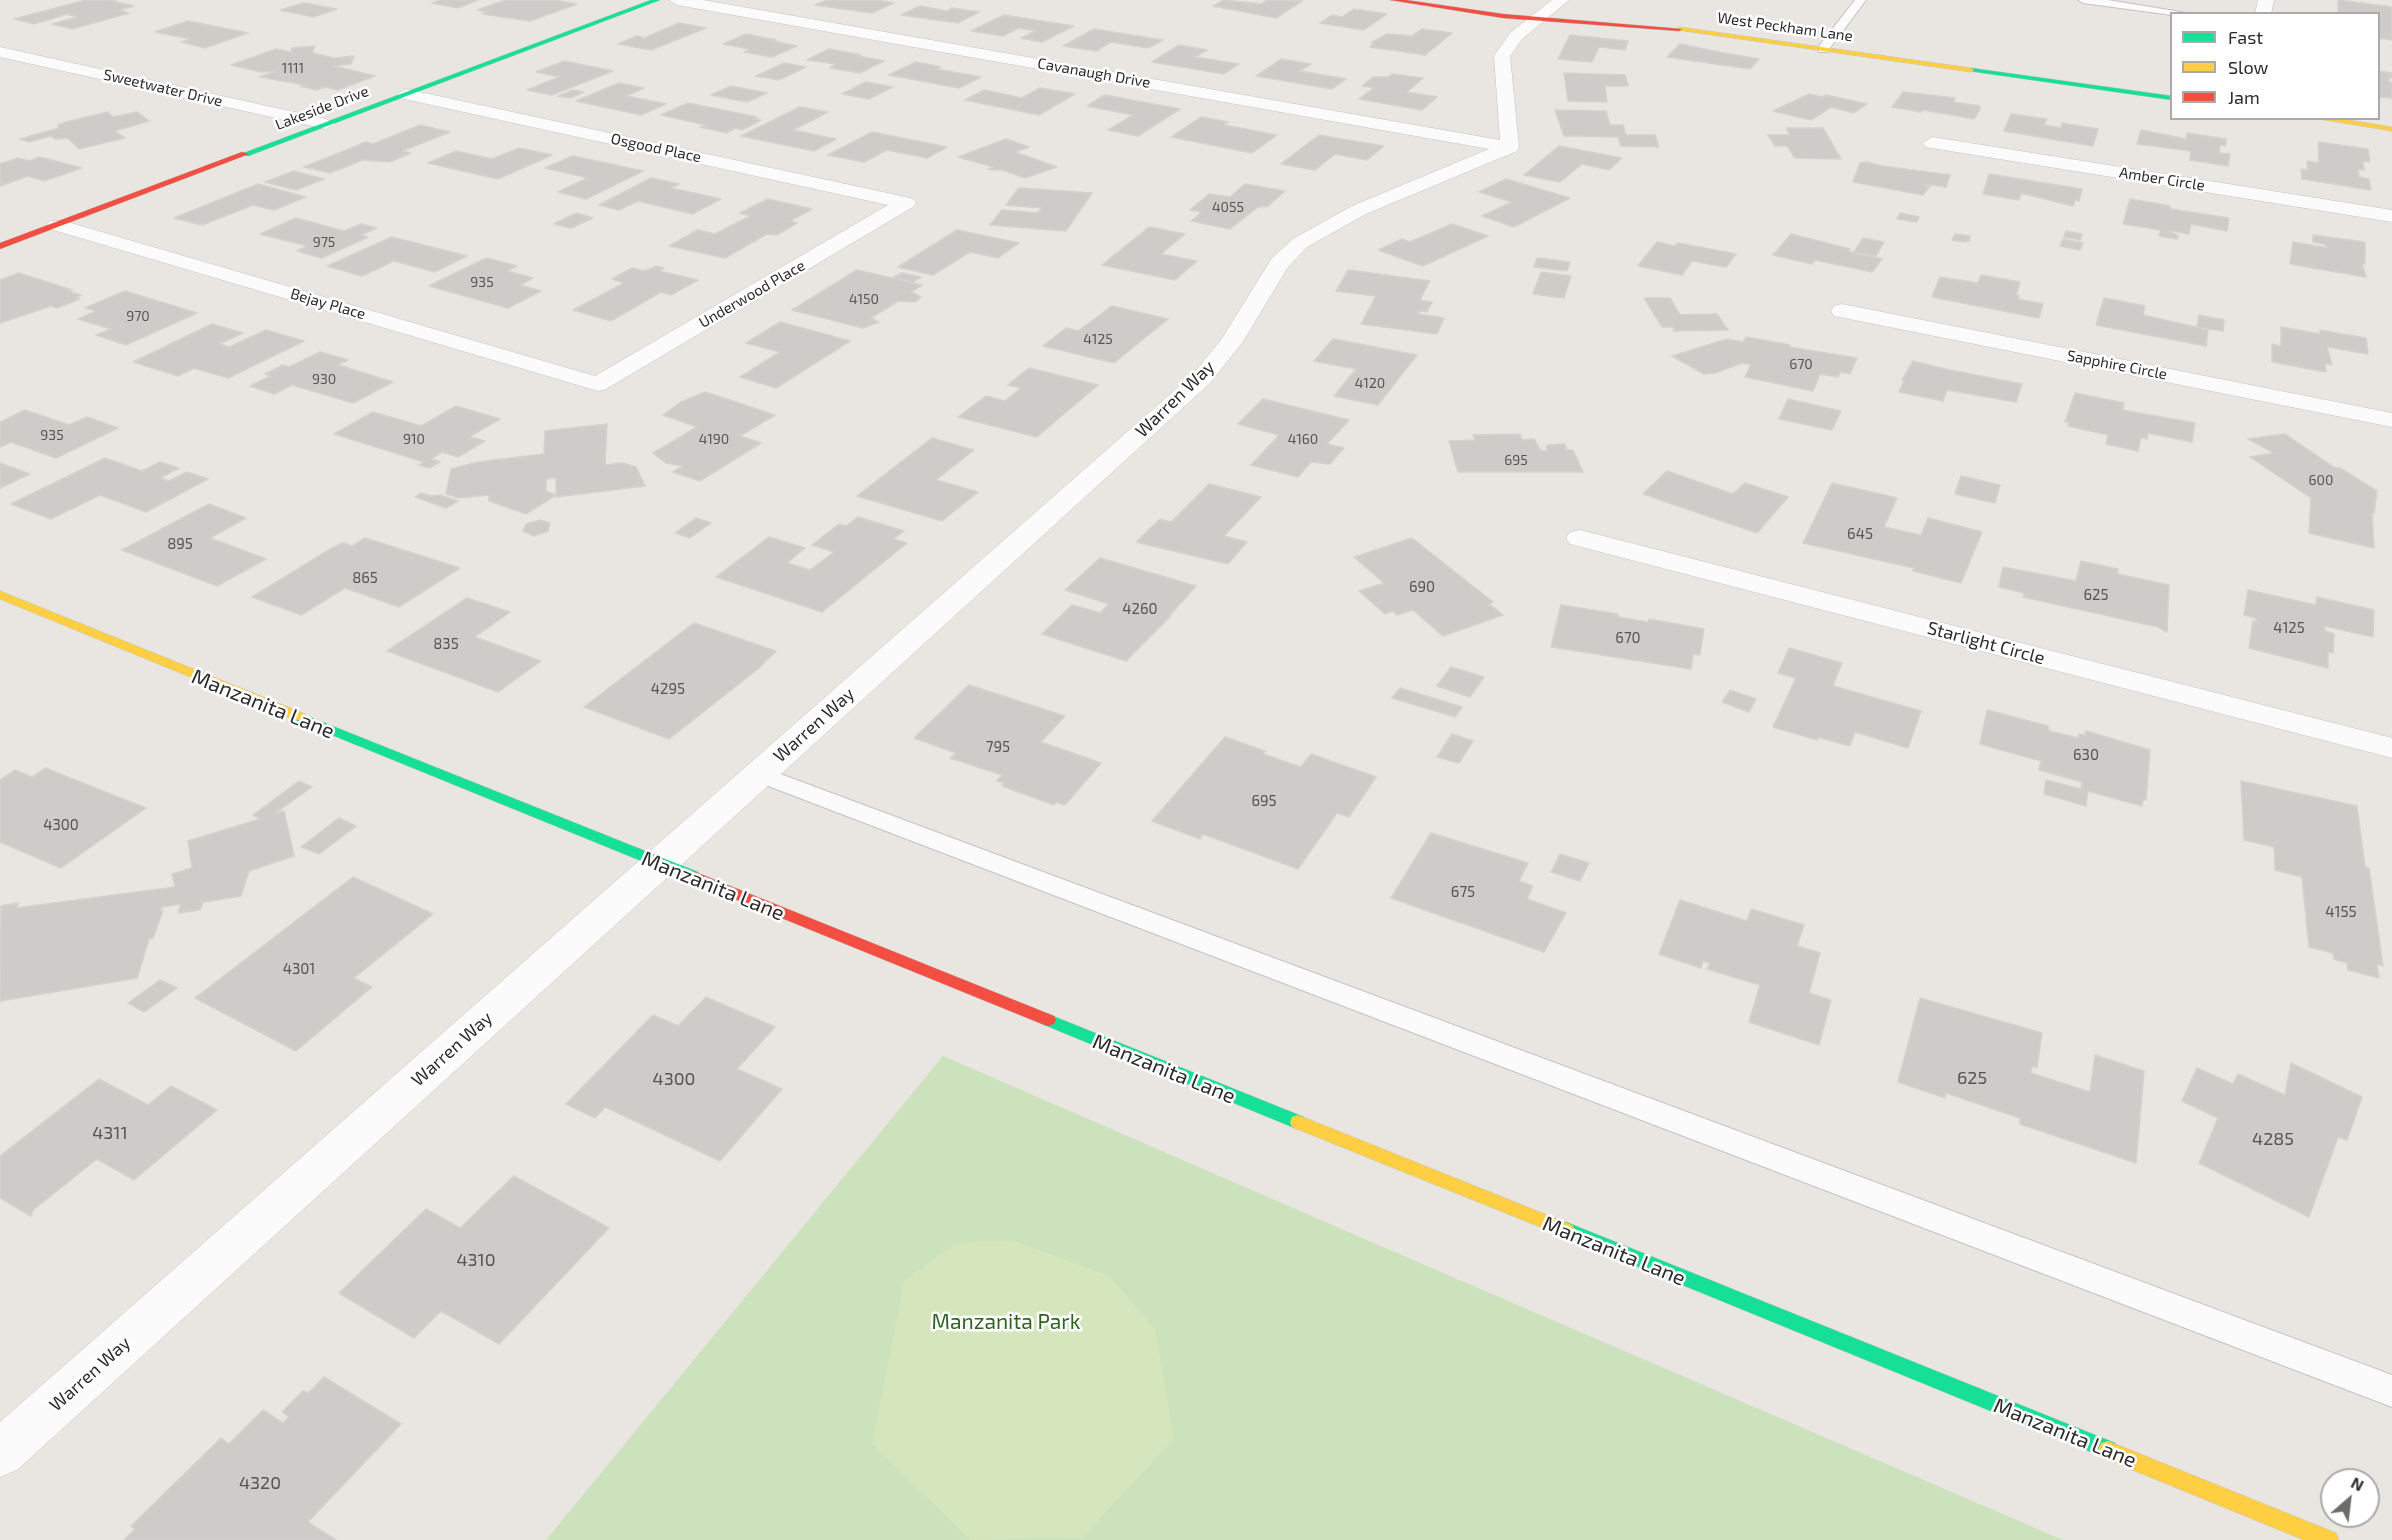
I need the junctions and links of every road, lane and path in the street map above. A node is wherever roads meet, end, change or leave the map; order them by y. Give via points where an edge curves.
1 (657, 0) edge
2 (677, 0) edge
3 (1393, 0) edge
4 (1861, 0) edge
5 (2083, 0) edge
6 (1549, 9) edge
7 (2173, 12) edge
8 (1822, 49) junction
9 (0, 52) edge
10 (406, 94) junction
11 (2170, 98) edge
12 (2330, 120) edge
13 (326, 124) junction
14 (2392, 129) edge
15 (1932, 143) dead end
16 (1510, 147) junction
17 (906, 203) joint
18 (2392, 216) edge
19 (57, 225) junction
20 (0, 246) edge
21 (1842, 311) dead end
22 (598, 384) joint
23 (2392, 420) edge
24 (1580, 538) dead end
25 (0, 595) edge
26 (2392, 748) edge
27 (759, 774) junction
28 (658, 864) junction
29 (2392, 1391) edge
30 (0, 1454) edge
31 (2328, 1540) edge

1 - 10 street, Lakeside Drive
2 - 16 street, Cavanaugh Drive
3 - 6 street, West Peckham Lane via 1503,16
4 - 8 lane
5 - 7 lane
6 - 8 street, West Peckham Lane
6 - 16 street via 1508,43 1502,56
8 - 11 street, West Peckham Lane
9 - 13 street, Sweetwater Drive
10 - 13 street, Lakeside Drive
10 - 17 street, Osgood Place
12 - 14 street
13 - 19 street, Lakeside Drive
15 - 18 street, Amber Circle
16 - 27 street, Warren Way via 1359,210 1300,243 1280,263 1230,343 1201,379
17 - 22 street, Underwood Place
19 - 20 street, Lakeside Drive
19 - 22 street, Bejay Place
21 - 23 street, Sapphire Circle
24 - 26 street, Starlight Circle
25 - 28 street, Manzanita Lane
27 - 28 street, Warren Way
27 - 29 lane
28 - 30 street, Warren Way
28 - 31 street, Manzanita Lane

